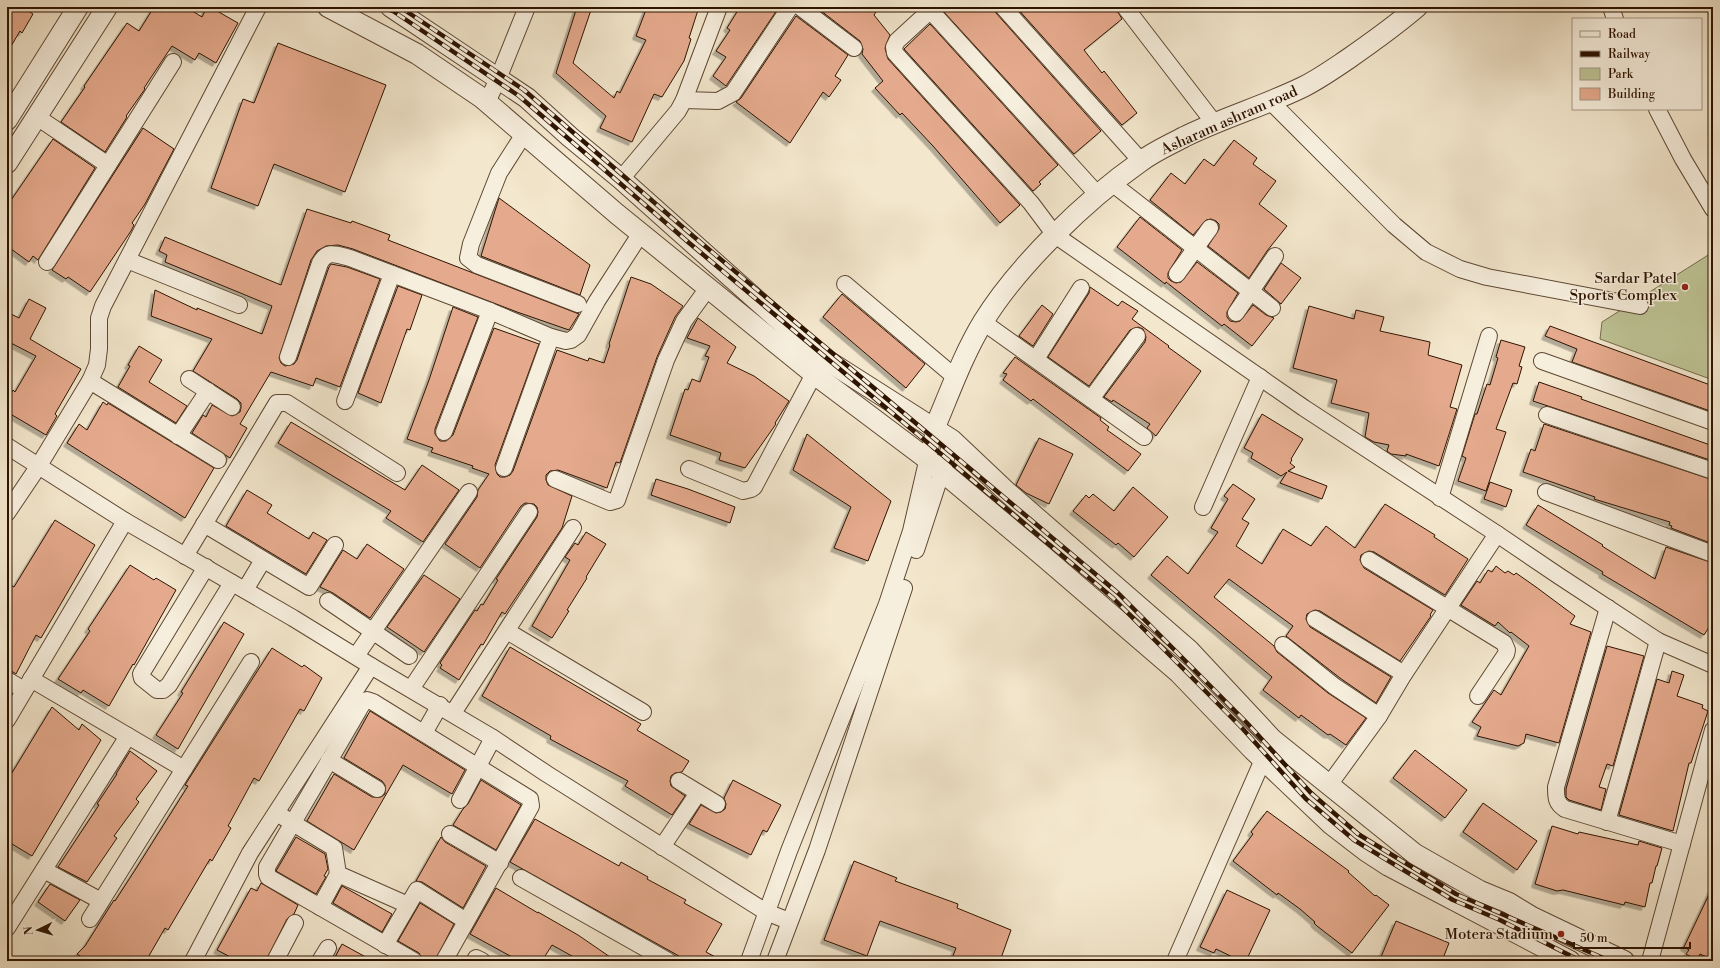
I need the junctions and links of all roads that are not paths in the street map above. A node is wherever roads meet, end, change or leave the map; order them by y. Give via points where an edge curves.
1 (78, 7) edge
2 (107, 7) edge
3 (258, 7) edge
4 (328, 7) edge
5 (391, 7) edge
6 (527, 7) edge
7 (719, 7) edge
8 (790, 7) edge
9 (800, 7) edge
10 (1003, 7) edge
11 (1125, 7) edge
12 (1417, 7) edge
13 (1611, 7) edge
14 (932, 8) edge
15 (1616, 18) edge
16 (854, 48) dead end
17 (173, 62) dead end
18 (498, 79) junction
19 (684, 100) junction
20 (1270, 101) junction
21 (487, 102) junction
22 (1658, 110) edge
23 (37, 117) junction
24 (7, 120) edge
25 (1215, 124) junction
26 (524, 134) junction
27 (1141, 161) junction
28 (7, 163) edge
29 (108, 165) junction
30 (621, 179) junction
31 (1105, 190) junction
32 (1713, 209) edge
33 (1210, 228) dead end
34 (641, 234) junction
35 (1056, 235) junction
36 (1196, 248) junction
37 (1275, 256) dead end
38 (127, 260) junction
39 (47, 262) dead end
40 (392, 274) junction
41 (1177, 274) dead end
42 (845, 284) dead end
43 (708, 288) junction
44 (1081, 288) dead end
45 (1251, 290) junction
46 (578, 304) dead end
47 (239, 305) dead end
48 (1640, 306) dead end
49 (1272, 308) dead end
50 (490, 311) junction
51 (1236, 313) dead end
52 (983, 322) junction
53 (1137, 336) dead end
54 (1489, 336) dead end
55 (551, 337) junction
56 (288, 357) dead end
57 (1036, 359) junction
58 (1542, 361) dead end
59 (814, 374) junction
60 (955, 377) junction
61 (1260, 377) junction
62 (189, 379) dead end
63 (90, 381) junction
64 (208, 391) junction
65 (1091, 399) junction
66 (346, 401) dead end
67 (946, 401) junction
68 (232, 407) dead end
69 (1547, 415) dead end
70 (1713, 422) edge
71 (935, 427) junction
72 (444, 432) dead end
73 (178, 436) junction
74 (1144, 437) dead end
75 (952, 440) junction
76 (7, 446) edge
77 (218, 460) dead end
78 (935, 465) junction
79 (38, 467) junction
80 (504, 468) dead end
81 (689, 469) dead end
82 (1713, 471) edge
83 (397, 473) dead end
84 (555, 479) dead end
85 (469, 492) dead end
86 (1546, 492) dead end
87 (1440, 498) junction
88 (1203, 507) dead end
89 (529, 512) dead end
90 (7, 513) edge
91 (126, 521) junction
92 (204, 524) junction
93 (573, 528) dead end
94 (1497, 534) junction
95 (336, 545) dead end
96 (1713, 554) edge
97 (185, 556) junction
98 (263, 560) junction
99 (1369, 560) dead end
100 (206, 567) junction
101 (239, 587) junction
102 (328, 601) dead end
103 (1447, 608) junction
104 (1608, 608) junction
105 (1315, 619) dead end
106 (373, 631) junction
107 (507, 631) junction
108 (1658, 641) junction
109 (1283, 645) dead end
110 (356, 656) junction
111 (409, 656) dead end
112 (251, 662) dead end
113 (1713, 665) edge
114 (372, 666) junction
115 (1404, 674) junction
116 (7, 680) edge
117 (28, 685) junction
118 (411, 689) junction
119 (1478, 696) dead end
120 (446, 709) junction
121 (643, 712) dead end
122 (1379, 716) junction
123 (7, 720) edge
124 (1713, 730) edge
125 (424, 733) junction
126 (128, 736) junction
127 (493, 738) junction
128 (1272, 739) junction
129 (1262, 759) junction
130 (329, 760) junction
131 (478, 766) junction
132 (184, 769) junction
133 (679, 781) dead end
134 (1329, 785) junction
135 (377, 789) dead end
136 (698, 793) junction
137 (460, 800) dead end
138 (717, 804) dead end
139 (276, 813) junction
140 (1607, 822) junction
141 (292, 823) junction
142 (450, 834) dead end
143 (1682, 844) junction
144 (662, 847) junction
145 (500, 863) junction
146 (44, 870) junction
147 (338, 874) junction
148 (520, 878) dead end
149 (101, 901) junction
150 (408, 905) junction
151 (320, 907) junction
152 (766, 912) junction
153 (90, 919) dead end
154 (789, 921) junction
155 (466, 922) junction
156 (295, 924) dead end
157 (7, 928) edge
158 (386, 945) junction
159 (197, 960) edge
160 (275, 961) edge
161 (414, 961) edge
162 (444, 961) edge
163 (668, 961) edge
164 (749, 961) edge
165 (775, 961) edge
166 (1174, 961) edge
167 (1570, 961) edge
168 (1624, 961) edge
169 (1650, 961) edge

1 - 24 street
2 - 23 street
3 - 38 street
4 - 21 street via 417,54
5 - 18 street
6 - 18 street
7 - 19 street
8 - 19 street via 733,93 718,101
9 - 16 street
10 - 27 street
11 - 25 street
12 - 20 street, Asharam ashram road via 1323,76
13 - 15 street
14 - 31 street
14 - 35 street via 897,41 895,53 1031,203
17 - 29 street
18 - 21 street
18 - 30 street via 527,98
19 - 30 street via 678,111
20 - 25 street, Asharam ashram road
20 - 48 street via 1394,225 1426,252 1460,269 1487,277
21 - 26 street
22 - 32 street
23 - 28 street
23 - 29 street
25 - 27 street, Asharam ashram road via 1184,137
26 - 34 street
26 - 46 street via 499,173 468,258 476,265
27 - 31 street, Asharam ashram road
29 - 39 street
30 - 71 street via 817,354
31 - 35 street, Asharam ashram road
31 - 36 street
33 - 36 street
34 - 43 street
34 - 55 street via 578,335 566,341
35 - 52 street, Asharam ashram road via 1009,285
35 - 61 street
36 - 41 street
36 - 45 street
37 - 45 street
38 - 47 street
38 - 63 street via 99,318 99,349
40 - 50 street
40 - 56 street via 350,258 330,254 324,256
40 - 66 street
42 - 60 street
43 - 59 street
43 - 84 street via 684,321 666,360 618,500 610,502
44 - 57 street
45 - 49 street
45 - 51 street
50 - 55 street
50 - 72 street
52 - 57 street
52 - 60 street, Asharam ashram road
53 - 65 street
54 - 87 street
55 - 80 street
57 - 65 street
58 - 70 street
59 - 78 street
59 - 81 street via 752,490 743,491
60 - 67 street, Asharam ashram road
61 - 87 street
61 - 88 street
62 - 64 street
63 - 73 street
63 - 79 street
64 - 68 street
64 - 73 street
65 - 74 street
67 - 71 street, Asharam ashram road
67 - 75 street
69 - 82 street
71 - 75 street
71 - 78 street
73 - 77 street
75 - 78 street
75 - 128 street via 1007,492 1190,650
76 - 79 street
78 - 129 street via 1179,673
78 - 152 street via 887,604
78 - 154 street via 817,850
79 - 90 street
79 - 91 street
83 - 92 street via 287,403 277,403
85 - 106 street
86 - 96 street
87 - 94 street
89 - 118 street
91 - 97 street
91 - 117 street
92 - 97 street
92 - 98 street
93 - 107 street
94 - 103 street
94 - 104 street
95 - 98 street via 309,587
97 - 100 street
98 - 101 street
99 - 103 street
100 - 101 street
100 - 101 street via 141,674 142,678 157,690 163,690 169,685
101 - 110 street
102 - 106 street
103 - 115 street
103 - 119 street via 1504,643 1508,650
104 - 108 street
104 - 140 street via 1556,787 1559,806
105 - 115 street
106 - 110 street
106 - 111 street
107 - 120 street
107 - 121 street
108 - 113 street
108 - 140 street
109 - 122 street via 1334,686
110 - 114 street
112 - 132 street
114 - 118 street
114 - 139 street
115 - 122 street
116 - 117 street
117 - 123 street
117 - 126 street
118 - 120 street
120 - 125 street
120 - 127 street
122 - 134 street
124 - 143 street
125 - 130 street via 367,700
125 - 131 street
126 - 132 street
126 - 146 street
127 - 131 street
127 - 144 street
128 - 129 street
128 - 134 street
129 - 166 street
129 - 167 street via 1331,824 1372,855
130 - 135 street
130 - 141 street
131 - 137 street
131 - 145 street via 528,796 531,802
132 - 149 street
133 - 136 street
134 - 168 street via 1415,854 1532,917
136 - 138 street
136 - 144 street
139 - 141 street
139 - 159 street via 250,853
140 - 143 street
141 - 147 street via 334,848
141 - 151 street via 266,867 268,877
142 - 145 street
143 - 169 street
144 - 152 street
145 - 155 street
146 - 149 street
146 - 157 street
147 - 150 street
147 - 151 street
148 - 163 street
149 - 153 street
150 - 155 street via 417,890
150 - 158 street
151 - 158 street
152 - 154 street
152 - 164 street
154 - 165 street
155 - 162 street
156 - 160 street
158 - 161 street

